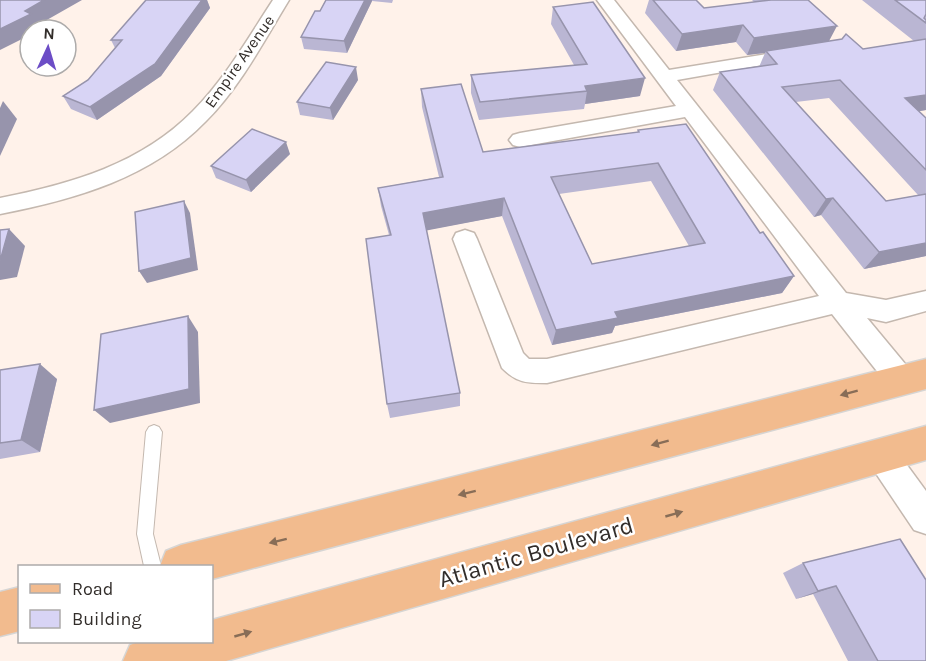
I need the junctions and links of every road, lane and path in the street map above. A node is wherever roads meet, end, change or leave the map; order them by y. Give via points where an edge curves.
1 (281, 0) edge
2 (605, 0) edge
3 (814, 51) edge
4 (666, 76) junction
5 (692, 111) junction
6 (520, 140) dead end
7 (0, 206) edge
8 (465, 239) dead end
9 (838, 302) junction
10 (926, 302) edge
11 (914, 377) edge
12 (154, 432) dead end
13 (926, 444) edge
14 (882, 456) junction
15 (926, 518) edge
16 (152, 565) edge
17 (189, 565) edge
18 (18, 610) edge
19 (0, 614) edge
20 (213, 640) edge
21 (203, 643) edge
22 (159, 655) edge

1 - 7 street, Empire Avenue via 226,84 201,115 171,142 138,163 94,183 52,197
2 - 4 street
3 - 4 street
4 - 5 street
5 - 6 street
5 - 9 street
8 - 9 street via 512,360 523,370 547,371
9 - 10 street via 886,311
9 - 11 street
11 -> 17 main road
12 - 16 lane via 145,534
13 - 14 main road, Atlantic Boulevard
14 - 15 street
20 -> 14 main road, Atlantic Boulevard
18 - 19 main road
22 -> 21 main road, Atlantic Boulevard

